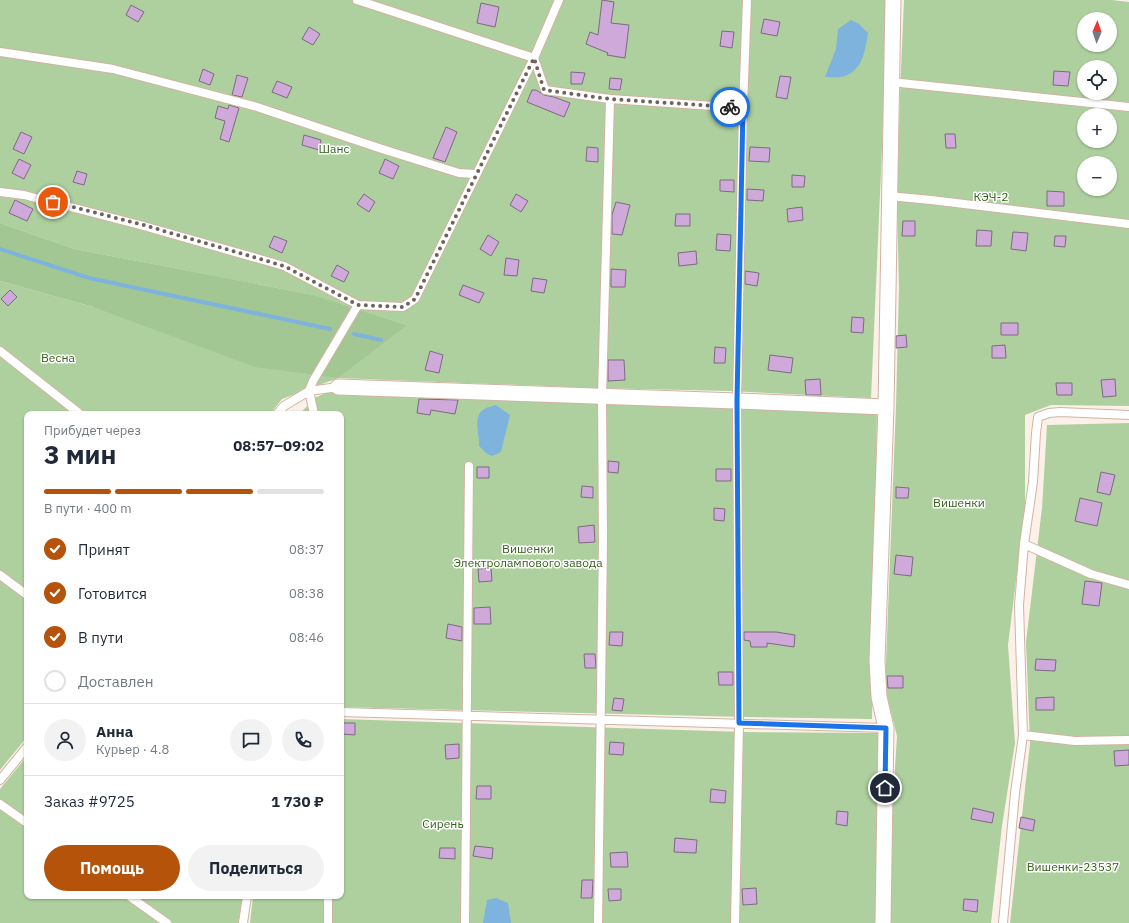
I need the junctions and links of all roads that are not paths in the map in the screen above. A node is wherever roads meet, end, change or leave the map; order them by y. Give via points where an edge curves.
1 (357, 0) edge
2 (559, 0) edge
3 (747, 0) edge
4 (893, 0) edge
5 (0, 52) edge
6 (534, 58) junction
7 (891, 82) junction
8 (610, 99) junction
9 (1129, 107) edge
10 (743, 108) junction
11 (476, 174) junction
12 (0, 192) edge
13 (889, 196) junction
14 (1129, 224) edge
15 (358, 305) junction
16 (0, 351) edge
17 (338, 387) joint
18 (309, 391) junction
19 (602, 396) junction
20 (737, 401) junction
21 (886, 407) junction
22 (76, 411) edge
23 (280, 411) edge
24 (313, 411) edge
25 (1129, 416) edge
26 (470, 466) dead end
27 (1024, 544) junction
28 (0, 575) edge
29 (1129, 585) edge
30 (24, 594) edge
31 (344, 712) edge
32 (467, 716) junction
33 (600, 719) junction
34 (739, 723) junction
35 (886, 728) junction
36 (1023, 735) junction
37 (1129, 740) edge
38 (24, 751) edge
39 (0, 780) edge
40 (0, 804) edge
41 (24, 821) edge
42 (133, 899) edge
43 (247, 899) edge
44 (328, 899) edge
45 (167, 923) edge
46 (243, 923) edge
47 (328, 923) edge
48 (465, 923) edge
49 (598, 923) edge
50 (735, 923) edge
51 (884, 923) edge
52 (1003, 923) edge

1 - 6 lane
2 - 6 lane
3 - 10 lane
4 - 7 street
5 - 11 lane via 113,68 257,107 459,173
6 - 8 lane via 544,90
6 - 11 lane
7 - 9 lane
7 - 13 street
8 - 10 lane
8 - 19 lane
10 - 20 lane
11 - 15 lane via 415,299 403,307
12 - 15 lane via 24,195 133,223 284,266
13 - 14 lane
13 - 21 street
15 - 18 lane
16 - 22 lane
17 - 18 lane
17 - 19 street
18 - 23 lane
18 - 24 lane
19 - 20 street
19 - 33 lane
20 - 21 street
20 - 34 lane
21 - 35 street via 877,661 879,697
25 - 27 lane via 1060,412 1038,417 1033,482
26 - 32 lane
27 - 29 lane via 1091,574
27 - 36 lane via 1019,605
28 - 30 lane
31 - 32 lane
32 - 33 lane
32 - 48 lane
33 - 34 lane
33 - 49 lane
34 - 35 lane
34 - 50 lane
35 - 51 street
36 - 37 lane via 1075,741
36 - 52 lane
38 - 39 lane
40 - 41 lane
42 - 45 lane
43 - 46 lane
44 - 47 lane

